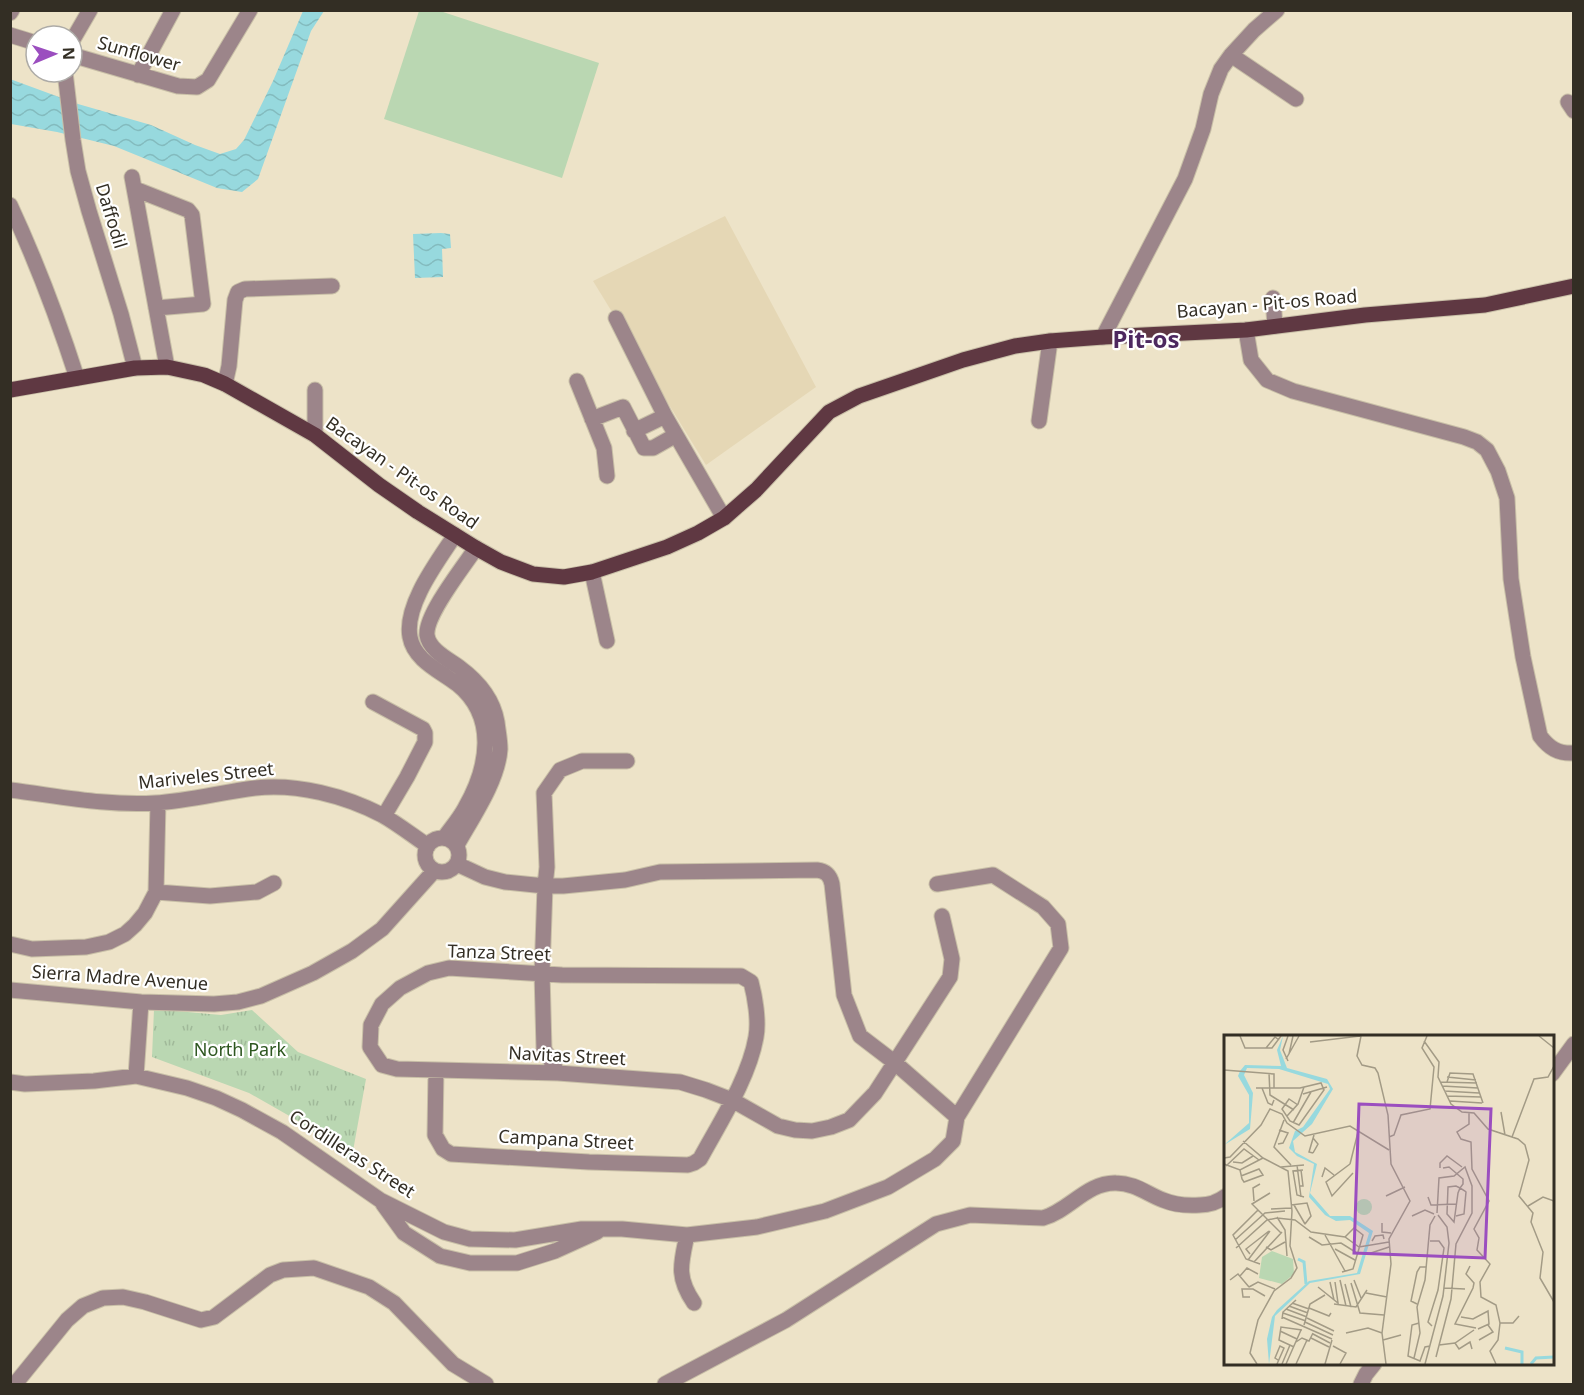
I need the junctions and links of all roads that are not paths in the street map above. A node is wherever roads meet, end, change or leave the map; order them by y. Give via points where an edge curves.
1 (90, 10) edge
2 (173, 10) edge
3 (250, 10) edge
4 (1276, 10) edge
5 (82, 24) edge
6 (1231, 55) junction
7 (84, 59) edge
8 (138, 75) junction
9 (66, 84) edge
10 (1296, 99) dead end
11 (10, 204) edge
12 (332, 286) dead end
13 (1574, 286) edge
14 (1273, 298) dead end
15 (156, 308) junction
16 (616, 318) dead end
17 (1275, 326) junction
18 (1246, 330) junction
19 (1103, 337) junction
20 (1050, 341) junction
21 (167, 367) junction
22 (135, 368) junction
23 (77, 378) junction
24 (577, 381) dead end
25 (225, 384) junction
26 (10, 390) edge
27 (315, 390) dead end
28 (665, 416) junction
29 (592, 419) junction
30 (1039, 422) dead end
31 (634, 431) junction
32 (315, 435) junction
33 (676, 435) junction
34 (607, 476) dead end
35 (724, 518) junction
36 (454, 535) junction
37 (476, 548) junction
38 (592, 572) junction
39 (414, 601) junction
40 (435, 610) junction
41 (607, 641) dead end
42 (373, 702) dead end
43 (1574, 753) edge
44 (627, 761) dead end
45 (484, 782) junction
46 (10, 790) edge
47 (158, 803) junction
48 (384, 816) junction
49 (450, 842) junction
50 (428, 846) junction
51 (457, 864) junction
52 (434, 871) junction
53 (274, 883) dead end
54 (937, 884) dead end
55 (545, 886) junction
56 (156, 892) junction
57 (942, 916) dead end
58 (10, 944) edge
59 (542, 973) junction
60 (10, 990) edge
61 (141, 1002) junction
62 (1574, 1044) edge
63 (544, 1049) junction
64 (894, 1062) junction
65 (397, 1069) joint
66 (435, 1070) junction
67 (1554, 1071) edge
68 (534, 1072) junction
69 (558, 1073) junction
70 (136, 1076) junction
71 (10, 1082) edge
72 (732, 1100) junction
73 (957, 1117) junction
74 (1224, 1198) edge
75 (380, 1200) junction
76 (605, 1228) junction
77 (687, 1235) junction
78 (694, 1303) dead end
79 (1373, 1365) edge
80 (15, 1384) edge
81 (486, 1384) edge
82 (665, 1384) edge
83 (1361, 1384) edge

1 - 5 street
2 - 8 street
3 - 8 street, Sunflower via 208,80 197,87
4 - 6 street
6 - 10 street
6 - 19 street via 1211,94 1185,178
7 - 8 street, Sunflower
9 - 22 street, Daffodil via 78,171
11 - 23 street via 61,327
12 - 25 street via 238,292
13 - 17 main road, Bacayan - Pit-os Road via 1485,305
14 - 17 street
15 - 15 street via 203,304 192,216 188,210 134,183
15 - 21 street
16 - 28 street
17 - 18 main road, Bacayan - Pit-os Road
18 - 19 main road, Bacayan - Pit-os Road
18 - 43 street via 1251,360 1267,380 1293,391 1464,437 1487,450 1507,498 1511,579 1540,736 1556,751
19 - 20 main road, Bacayan - Pit-os Road
20 - 30 street
20 - 35 main road, Bacayan - Pit-os Road via 963,360 859,396 829,412 756,490
21 - 22 main road, Bacayan - Pit-os Road
21 - 25 main road, Bacayan - Pit-os Road
22 - 23 main road, Bacayan - Pit-os Road
23 - 26 main road, Bacayan - Pit-os Road
24 - 29 street
25 - 32 main road, Bacayan - Pit-os Road
27 - 32 street
28 - 31 street
28 - 33 street
29 - 31 street via 623,407
29 - 34 street via 604,448
31 - 33 street via 644,448 652,448
32 - 36 main road, Bacayan - Pit-os Road via 379,485
33 - 35 street
35 - 38 main road, Bacayan - Pit-os Road via 667,547
36 - 37 main road, Bacayan - Pit-os Road
36 - 39 street
37 - 38 main road, Bacayan - Pit-os Road via 533,574 564,577
37 - 40 street
38 - 41 street
39 - 40 street
39 - 45 street via 410,638 418,654 459,685 479,711 485,748
40 - 45 street via 427,636 434,649 473,677 496,714 500,749 496,765
42 - 48 street via 423,729 426,738
44 - 55 street via 582,761 560,770 544,793
45 - 49 street via 465,808
46 - 47 street, Mariveles Street via 117,804
47 - 48 street, Mariveles Street via 257,788 291,788 355,802
47 - 56 street
48 - 50 street, Mariveles Street
49 - 50 street via 435,840
49 - 51 street via 459,854
50 - 52 street via 426,862
51 - 52 street via 447,872
51 - 55 street via 505,882
52 - 61 street, Sierra Madre Avenue via 382,929 314,973 238,1002
53 - 56 street via 257,892 210,896
54 - 73 street, Cordilleras Street via 993,875 1043,907 1058,924 1061,948
55 - 59 street
55 - 64 street via 625,880 660,872 825,871 832,884 844,995 860,1036
56 - 58 street via 135,925 109,942 32,949
57 - 64 street, Navitas Street via 952,959 950,976
59 - 63 street
59 - 65 street, Tanza Street via 449,968 428,973 400,988 382,1004 371,1025 370,1047 382,1065
59 - 72 street, Tanza Street via 746,978 753,990 757,1034 751,1059
60 - 61 street, Sierra Madre Avenue
61 - 70 street
62 - 67 street
63 - 68 street
63 - 69 street
64 - 72 street, Navitas Street via 875,1093 849,1120 831,1127 812,1131 778,1126
64 - 73 street
65 - 66 street, Navitas Street
66 - 68 street, Navitas Street
66 - 72 street, Campana Street via 435,1135 442,1149 451,1154 688,1165 700,1159
68 - 69 street, Navitas Street
69 - 72 street, Navitas Street via 680,1082
70 - 71 street
70 - 75 street, Cordilleras Street via 187,1088 242,1110 282,1132
73 - 77 street, Cordilleras Street via 953,1141 935,1159 888,1187 825,1211 757,1227
74 - 82 street via 1186,1206 1138,1187 1102,1184 1043,1218 970,1215 936,1224 786,1320
75 - 76 street, Cordilleras Street via 444,1232 470,1239 515,1240
75 - 76 street via 405,1233 440,1256 470,1263 517,1263
76 - 77 street, Cordilleras Street
77 - 78 street via 681,1275
79 - 83 street
80 - 81 street via 67,1320 83,1306 103,1298 146,1302 201,1320 214,1317 270,1275 307,1268 369,1287 394,1303 453,1364

